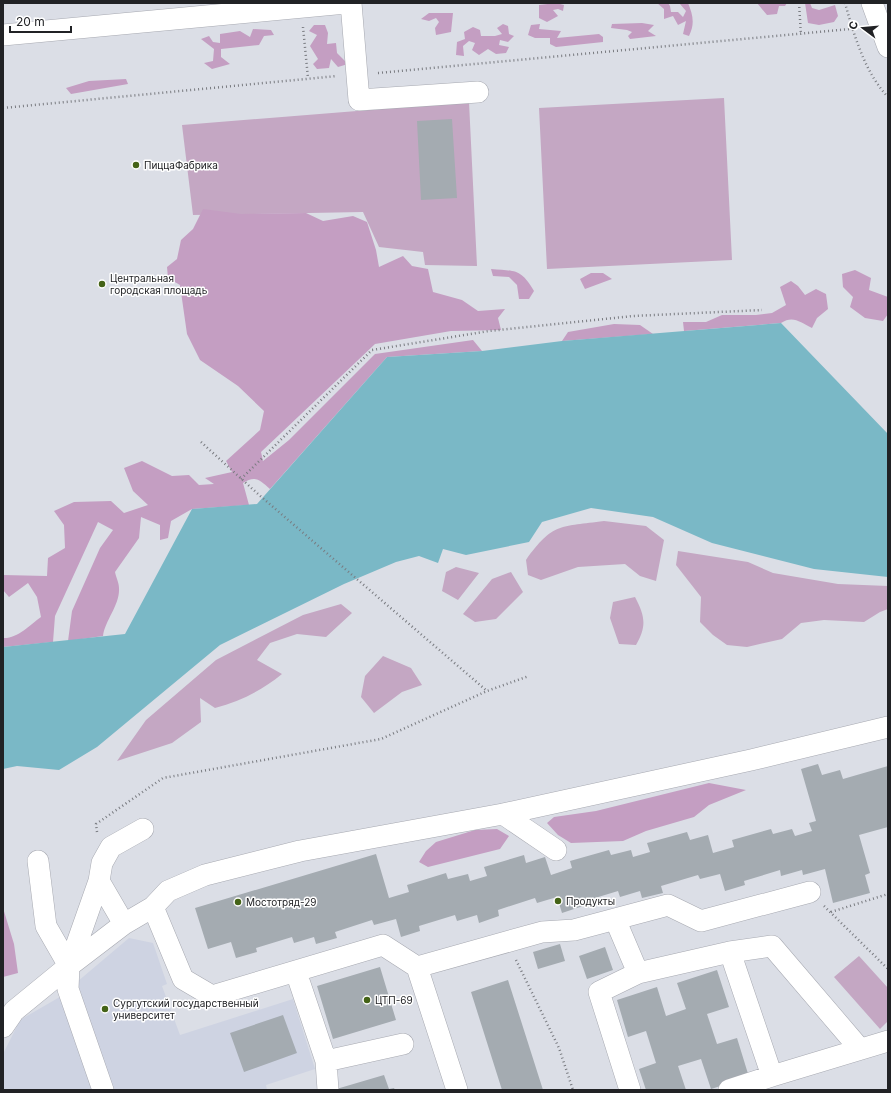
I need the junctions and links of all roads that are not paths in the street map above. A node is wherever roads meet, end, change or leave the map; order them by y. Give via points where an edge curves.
1 (346, 3) edge
2 (352, 3) edge
3 (872, 3) edge
4 (314, 5) edge
5 (3, 35) edge
6 (888, 47) edge
7 (478, 92) dead end
8 (888, 727) edge
9 (503, 814) junction
10 (143, 829) dead end
11 (556, 850) dead end
12 (38, 861) dead end
13 (100, 872) junction
14 (810, 892) road end
15 (152, 907) junction
16 (615, 919) junction
17 (124, 924) junction
18 (730, 952) junction
19 (68, 966) junction
20 (417, 968) junction
21 (296, 972) junction
22 (638, 973) junction
23 (3, 1027) edge
24 (888, 1041) edge
25 (403, 1044) dead end
26 (860, 1048) junction
27 (326, 1061) junction
28 (772, 1076) junction
29 (103, 1090) edge
30 (328, 1090) edge
31 (457, 1090) edge
32 (630, 1090) edge
33 (729, 1090) edge

1 - 4 street
2 - 7 street via 359,100
3 - 6 street
4 - 5 street
8 - 9 street
9 - 11 street
9 - 15 street via 300,851 206,875 168,891
10 - 13 street via 111,847
12 - 19 street via 46,926
13 - 17 street
13 - 19 street
14 - 16 street via 701,921 668,905
15 - 17 street
15 - 21 street via 183,979 212,996
16 - 20 street via 574,930 542,932
16 - 22 street
17 - 19 street
18 - 22 street
18 - 26 street via 772,946
18 - 28 street
19 - 23 street via 14,1011
19 - 29 street via 68,989
20 - 21 street via 383,945
20 - 31 street
21 - 27 street
22 - 32 street via 599,992
24 - 26 street
25 - 27 street
26 - 28 street
27 - 30 street
28 - 33 street

